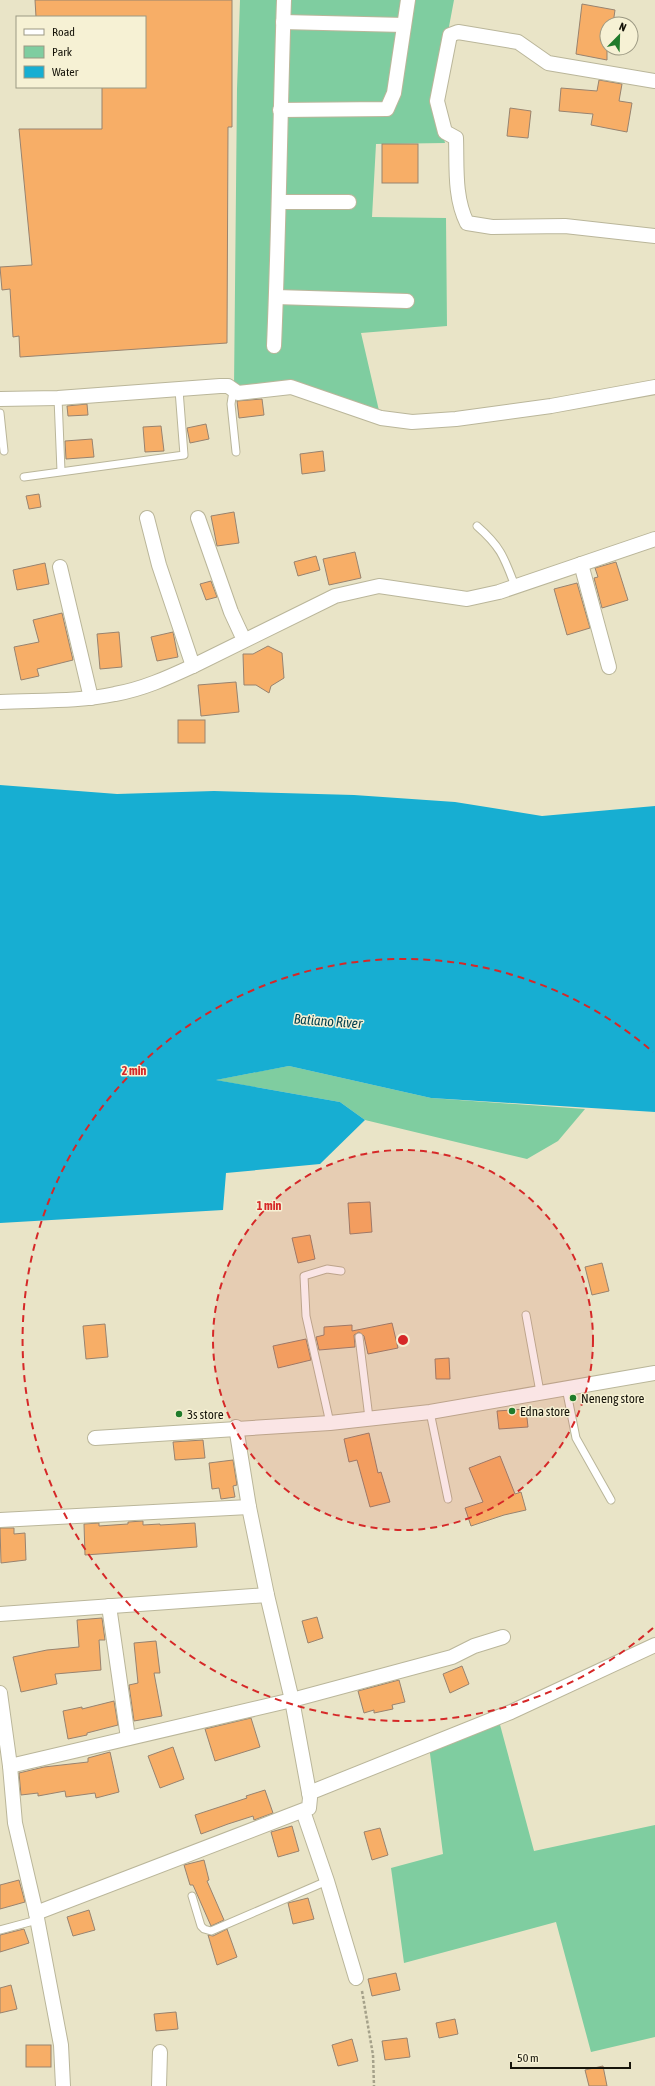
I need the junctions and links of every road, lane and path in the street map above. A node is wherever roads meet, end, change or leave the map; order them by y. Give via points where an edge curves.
1 (284, 0) edge
2 (408, 0) edge
3 (283, 22) junction
4 (404, 25) junction
5 (655, 81) edge
6 (280, 110) junction
7 (280, 202) junction
8 (349, 202) dead end
9 (655, 236) edge
10 (276, 297) junction
11 (407, 300) dead end
12 (274, 346) dead end
13 (655, 388) edge
14 (179, 390) junction
15 (233, 391) junction
16 (58, 398) junction
17 (0, 399) edge
18 (0, 412) edge
19 (4, 451) dead end
20 (236, 452) dead end
21 (61, 471) junction
22 (24, 477) dead end
23 (147, 518) dead end
24 (198, 518) dead end
25 (477, 526) dead end
26 (655, 539) edge
27 (581, 564) junction
28 (60, 567) dead end
29 (515, 586) junction
30 (244, 640) junction
31 (192, 666) junction
32 (609, 667) dead end
33 (91, 698) junction
34 (0, 702) edge
35 (341, 1271) dead end
36 (526, 1315) dead end
37 (359, 1337) dead end
38 (655, 1373) edge
39 (566, 1388) junction
40 (540, 1392) junction
41 (430, 1412) junction
42 (369, 1418) junction
43 (330, 1423) junction
44 (236, 1428) junction
45 (95, 1438) dead end
46 (448, 1499) dead end
47 (611, 1500) dead end
48 (249, 1507) junction
49 (0, 1520) edge
50 (267, 1595) junction
51 (109, 1606) junction
52 (0, 1614) edge
53 (503, 1637) dead end
54 (655, 1645) edge
55 (0, 1693) edge
56 (292, 1700) junction
57 (128, 1738) junction
58 (10, 1766) junction
59 (309, 1793) junction
60 (302, 1811) junction
61 (327, 1882) junction
62 (192, 1896) dead end
63 (36, 1917) junction
64 (0, 1930) edge
65 (356, 1978) joint
66 (160, 2052) dead end
67 (63, 2086) edge
68 (159, 2086) edge
69 (374, 2086) edge

1 - 3 street
2 - 4 street
3 - 4 street
3 - 6 street
4 - 6 street via 394,93 387,109
5 - 9 street via 548,63 518,42 458,32 450,35 446,46 438,101 445,132 456,138 458,190 461,211 467,223 492,227 565,226
6 - 7 street
7 - 8 street
7 - 10 street
10 - 11 street
10 - 12 street
13 - 15 street via 551,406 456,419 412,422 381,418 291,387 238,393
14 - 15 street via 228,386
14 - 16 street
14 - 21 lane via 184,455
15 - 20 lane via 231,404
16 - 17 street
16 - 21 lane
18 - 19 lane
21 - 22 lane
23 - 31 street via 159,565
24 - 30 street via 230,612
25 - 29 lane via 494,541 504,556
26 - 27 street
27 - 29 street
27 - 32 street
28 - 33 street
29 - 30 street via 467,599 379,586 335,596
30 - 31 street
31 - 33 street via 138,689
33 - 34 street
35 - 43 lane via 327,1269 304,1276 306,1316
36 - 40 lane
37 - 42 lane
38 - 39 street
39 - 40 street
39 - 47 lane via 576,1438
40 - 41 street
41 - 42 street
41 - 46 lane
42 - 43 street
43 - 44 street
44 - 45 street
44 - 48 street
48 - 49 street
48 - 50 street
50 - 51 street
50 - 56 street
51 - 52 street
51 - 57 street
53 - 56 street via 474,1646 452,1657
54 - 59 street via 511,1712
55 - 58 street
56 - 57 street
56 - 59 street
57 - 58 street
58 - 63 street via 15,1823
59 - 60 street via 309,1808
60 - 61 street
60 - 63 street
61 - 62 lane via 211,1931 201,1926
61 - 65 street
63 - 64 lane
63 - 67 street via 61,2045
65 - 69 path via 363,1995 373,2055
66 - 68 street

